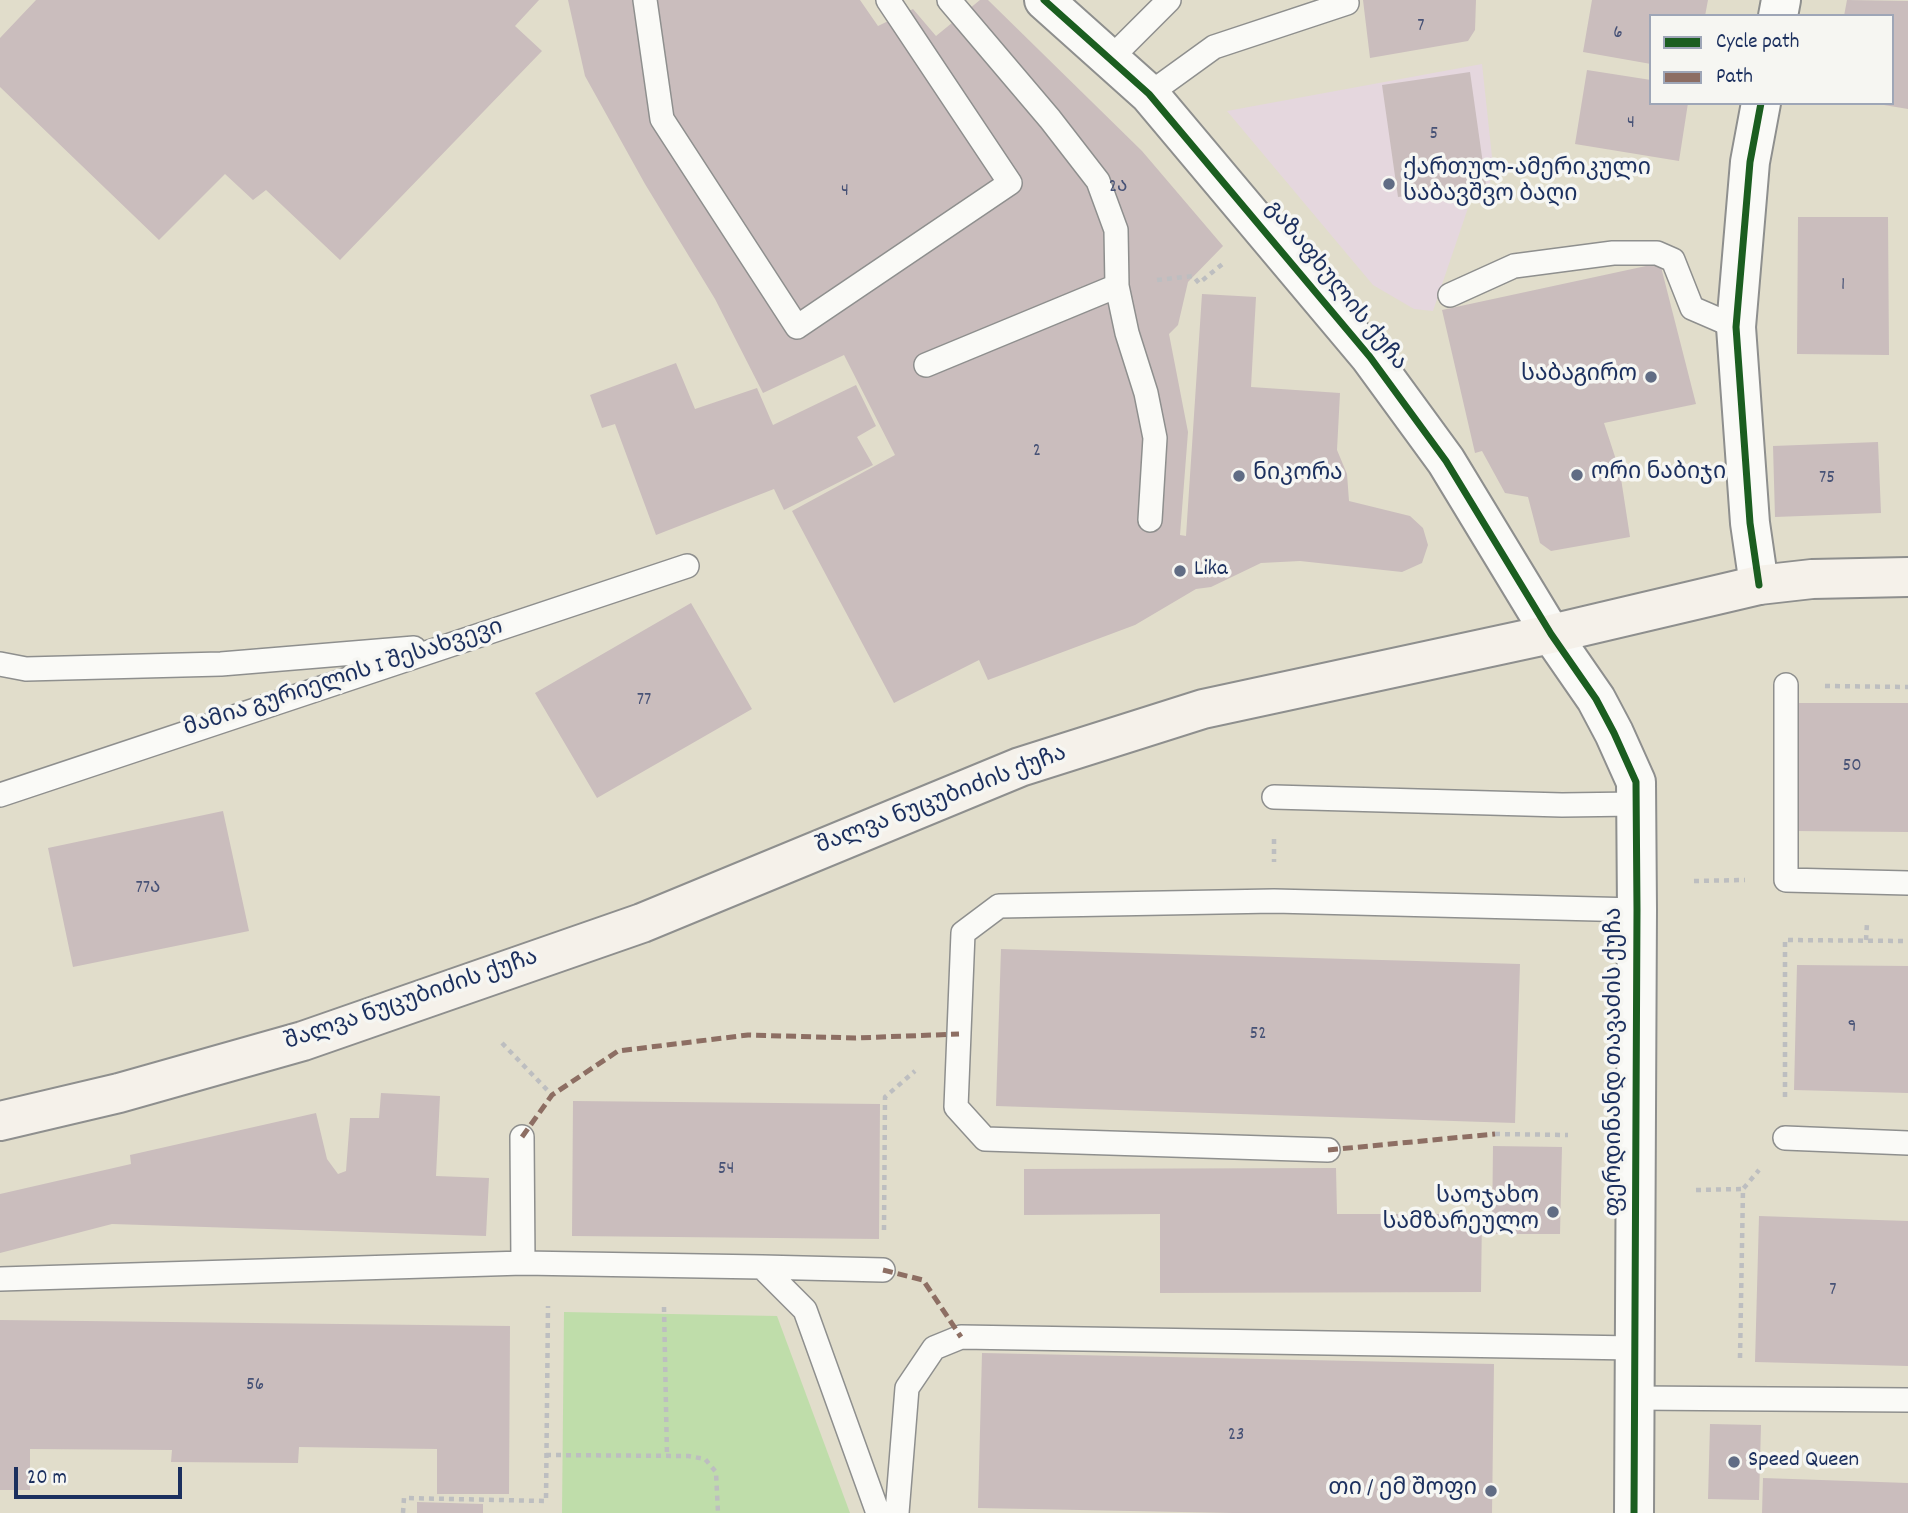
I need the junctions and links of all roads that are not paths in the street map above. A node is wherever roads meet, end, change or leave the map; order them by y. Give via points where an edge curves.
1 (645, 0) edge
2 (888, 0) edge
3 (949, 0) edge
4 (1044, 0) edge
5 (1169, 0) edge
6 (1347, 3) dead end
7 (1110, 59) junction
8 (1149, 94) junction
9 (1761, 105) edge
10 (1117, 286) junction
11 (1450, 295) dead end
12 (1736, 327) junction
13 (926, 365) dead end
14 (1150, 520) dead end
15 (687, 566) dead end
16 (1908, 577) edge
17 (1759, 585) junction
18 (1551, 634) junction
19 (449, 646) junction
20 (0, 664) edge
21 (1786, 685) road end
22 (0, 794) edge
23 (1274, 797) dead end
24 (1636, 804) junction
25 (1908, 883) edge
26 (1637, 910) junction
27 (0, 1121) edge
28 (522, 1137) dead end
29 (1785, 1138) road end
30 (1908, 1143) edge
31 (1328, 1150) dead end
32 (523, 1264) junction
33 (762, 1267) junction
34 (883, 1270) road end
35 (0, 1279) edge
36 (1634, 1348) junction
37 (1634, 1398) junction
38 (1908, 1400) edge
39 (878, 1513) edge
40 (897, 1513) edge
41 (1633, 1513) edge

1 - 2 lane via 663,119 797,327 1010,183
3 - 10 lane via 1098,181 1116,230
4 - 7 street, გაზაფხულის ქუჩა
5 - 7 lane
6 - 8 lane via 1214,47
7 - 8 street, გაზაფხულის ქუჩა
8 - 18 street, გაზაფხულის ქუჩა via 1370,357 1446,461
9 - 12 street via 1749,162
10 - 13 lane
10 - 14 lane via 1155,438
11 - 12 lane via 1514,266 1613,253 1657,253 1673,260 1692,308
12 - 17 street
15 - 19 lane, მამია გურიელის I შესახვევი
16 - 17 main road, შალვა ნუცუბიძის ქუჩა
17 - 18 main road, შალვა ნუცუბიძის ქუჩა
18 - 24 street, ფერდინანდ თავაძის ქუჩა via 1614,733 1636,782
18 - 27 main road, შალვა ნუცუბიძის ქუჩა via 1203,709 1020,767 642,923 303,1041
19 - 20 lane via 221,663 26,669
19 - 22 lane, მამია გურიელის I შესახვევი
21 - 25 lane via 1786,880
23 - 24 lane
24 - 26 street, ფერდინანდ თავაძის ქუჩა
26 - 31 lane via 1274,901 999,906 963,933 956,1107 985,1139
26 - 36 street, ფერდინანდ თავაძის ქუჩა
28 - 32 lane
29 - 30 lane
32 - 33 lane
32 - 35 lane
33 - 34 lane
33 - 39 lane via 805,1310
36 - 37 street, ფერდინანდ თავაძის ქუჩა
36 - 40 lane via 961,1337 934,1348 907,1388
37 - 38 lane
37 - 41 street, ფერდინანდ თავაძის ქუჩა

